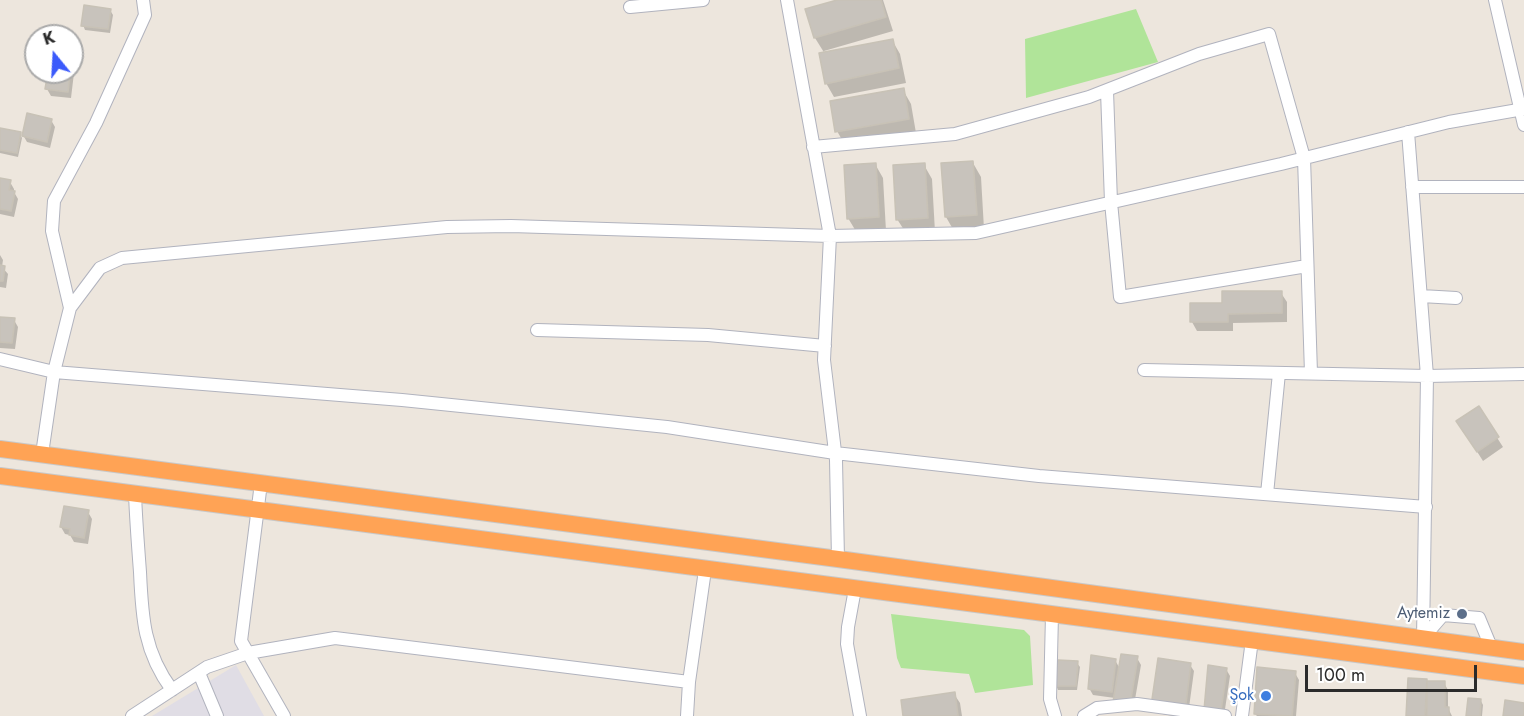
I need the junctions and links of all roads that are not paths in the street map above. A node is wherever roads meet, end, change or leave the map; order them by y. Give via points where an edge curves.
1 (143, 0) edge
2 (703, 0) edge
3 (787, 0) edge
4 (1495, 0) edge
5 (630, 7) dead end
6 (1107, 91) junction
7 (1522, 110) edge
8 (1524, 125) edge
9 (1408, 132) junction
10 (813, 147) junction
11 (1304, 158) junction
12 (1412, 187) junction
13 (1524, 187) edge
14 (1112, 202) junction
15 (830, 236) junction
16 (1307, 266) junction
17 (1421, 296) junction
18 (1456, 298) dead end
19 (70, 308) junction
20 (537, 330) dead end
21 (825, 346) junction
22 (0, 359) edge
23 (1144, 370) dead end
24 (54, 372) junction
25 (1279, 373) junction
26 (1311, 373) junction
27 (1524, 374) edge
28 (1427, 376) junction
29 (0, 449) edge
30 (835, 453) junction
31 (42, 454) junction
32 (0, 476) edge
33 (261, 483) junction
34 (135, 494) junction
35 (1267, 494) junction
36 (1426, 507) junction
37 (258, 510) junction
38 (838, 559) junction
39 (705, 570) junction
40 (855, 589) junction
41 (1053, 615) junction
42 (1423, 638) junction
43 (1252, 640) junction
44 (1491, 647) junction
45 (1524, 652) edge
46 (248, 653) junction
47 (199, 673) junction
48 (1524, 676) edge
49 (689, 682) junction
50 (172, 690) junction
51 (150, 711) edge
52 (132, 716) edge
53 (217, 716) edge
54 (284, 716) edge
55 (687, 716) edge
56 (860, 716) edge
57 (1055, 716) edge
58 (1084, 716) edge
59 (1225, 716) edge
60 (1242, 716) edge

1 - 19 street via 145,15 96,123 54,201 52,231
2 - 5 street
3 - 10 street
4 - 7 street
6 - 10 street via 955,134
6 - 11 street via 1199,54 1269,34
6 - 14 street
7 - 8 street
7 - 9 street
9 - 11 street
9 - 12 street
10 - 15 street
11 - 14 street
11 - 16 street
12 - 13 street
12 - 17 street
14 - 15 street via 976,233
14 - 16 street via 1120,297
15 - 19 street via 511,226 447,228 122,258 100,268
15 - 21 street
16 - 26 street
17 - 18 street
17 - 28 street
19 - 24 street
20 - 21 street via 708,335
21 - 30 street
22 - 24 street
23 - 25 street
24 - 30 street via 402,400 667,427
24 - 31 street
25 - 26 street
25 - 35 street
26 - 28 street
27 - 28 street
28 - 36 street
29 - 31 highway
30 - 35 street via 1039,476
30 - 38 street
31 - 33 highway
32 - 34 highway
33 - 37 street
33 - 38 highway
34 - 37 highway
34 - 50 street via 143,624 155,663
35 - 36 street
36 - 42 street
37 - 39 highway
37 - 46 street via 241,641
38 - 42 highway
39 - 40 highway
39 - 49 street
40 - 41 highway
40 - 56 street via 847,644
41 - 43 highway
41 - 57 street via 1049,672
42 - 44 highway
42 - 44 street via 1443,615 1479,618
43 - 48 highway
43 - 60 street
44 - 45 highway
46 - 47 street
46 - 49 street via 335,638
46 - 54 street
47 - 50 street
47 - 53 street
49 - 55 street
50 - 51 street
51 - 52 street
58 - 59 street via 1097,708 1137,704

